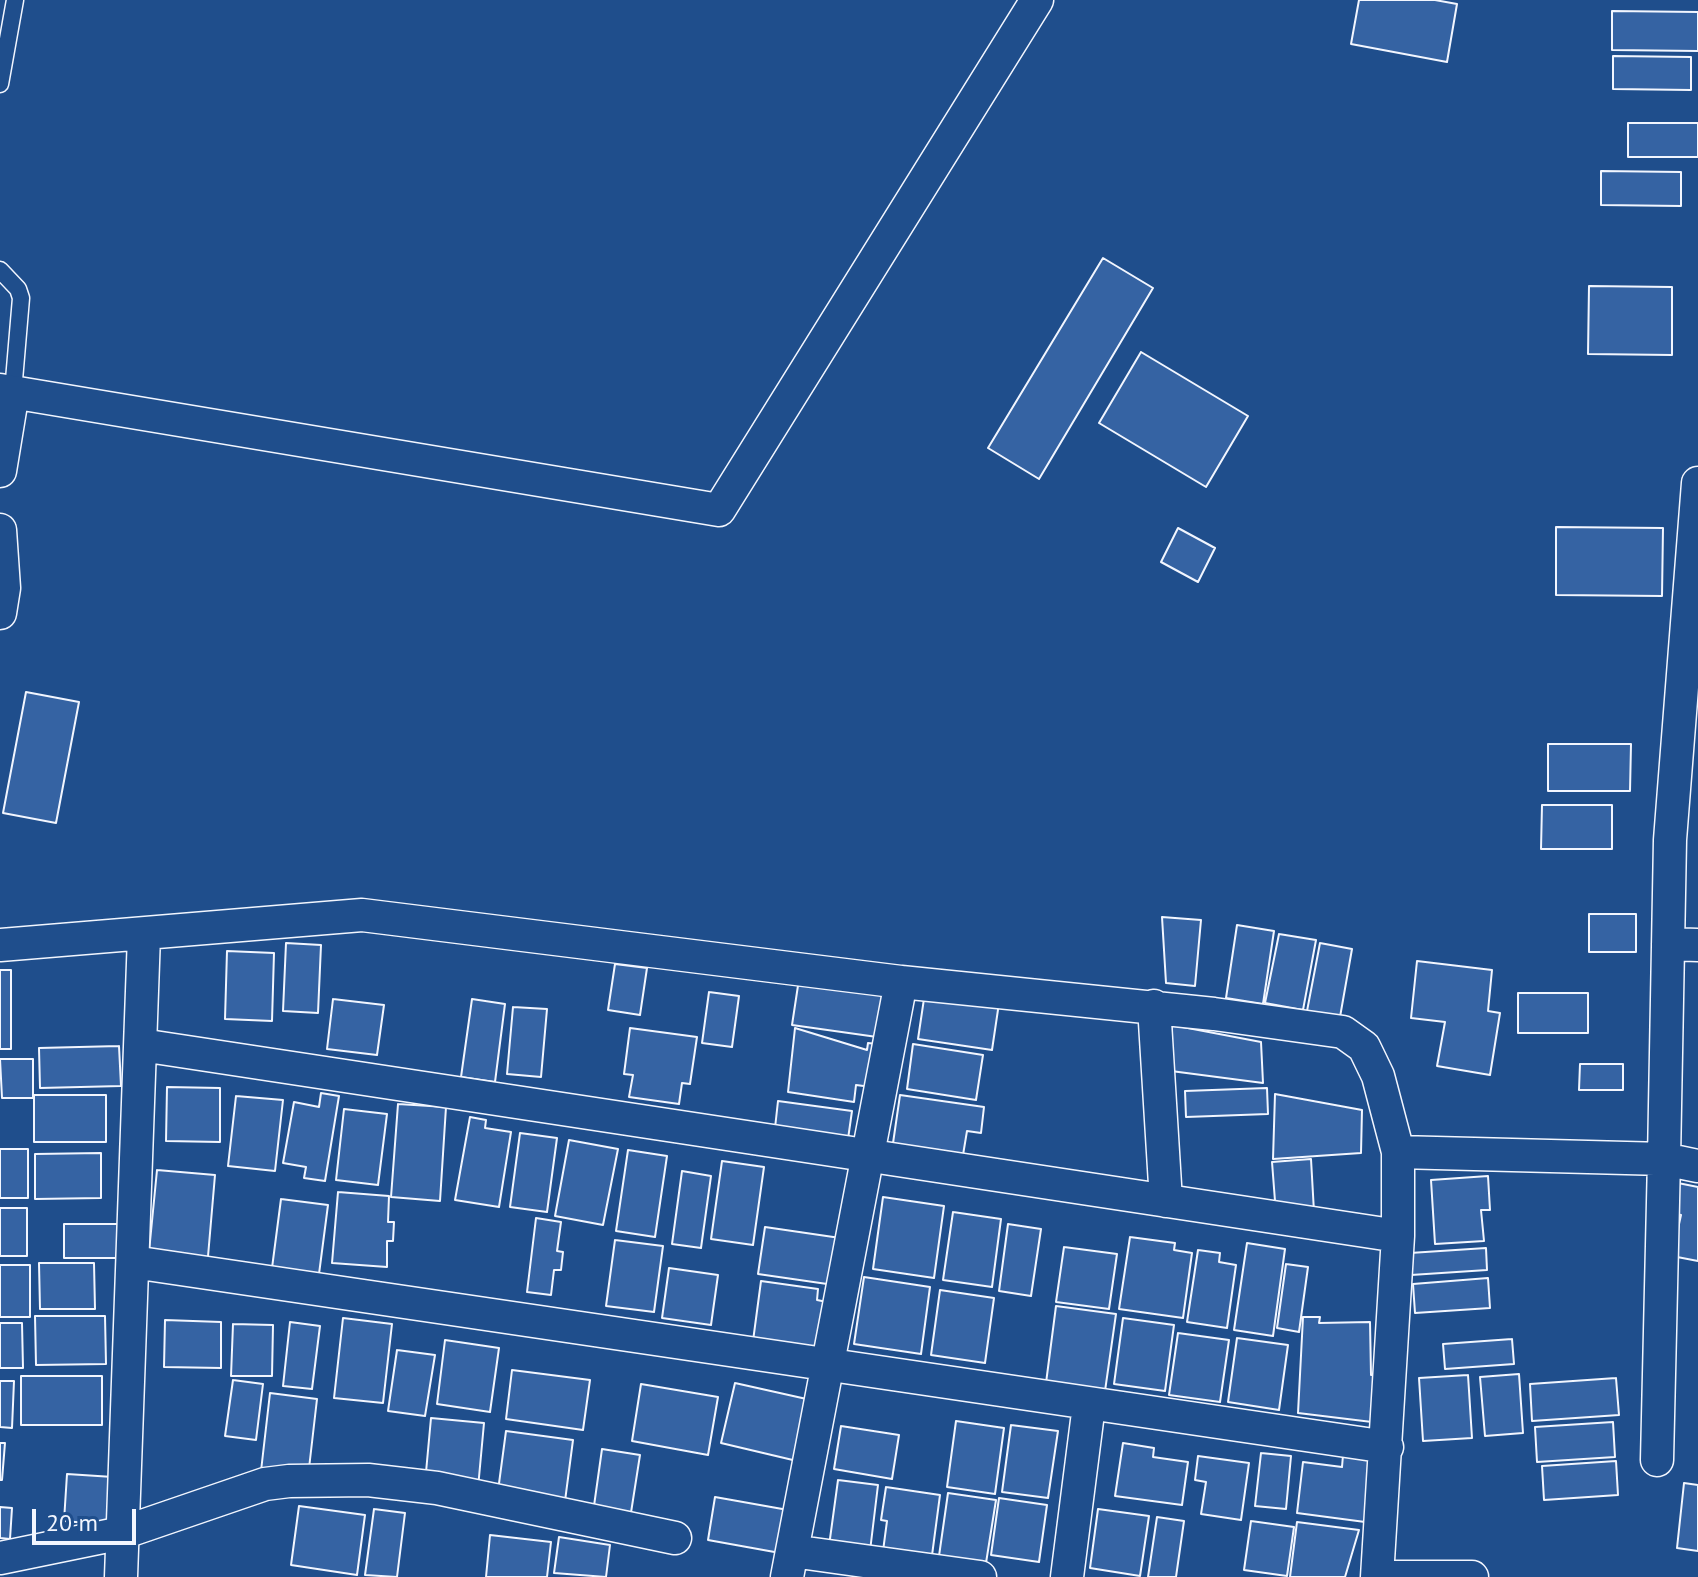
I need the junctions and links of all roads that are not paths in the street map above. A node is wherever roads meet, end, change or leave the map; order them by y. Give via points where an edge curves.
1 (15, 0) edge
2 (1037, 0) edge
3 (0, 84) edge
4 (0, 270) edge
5 (7, 391) edge
6 (0, 471) edge
7 (1698, 483) edge
8 (0, 530) edge
9 (1694, 595) edge
10 (0, 613) edge
11 (144, 935) junction
12 (0, 945) edge
13 (1683, 945) edge
14 (901, 982) junction
15 (1154, 1006) junction
16 (141, 1045) junction
17 (1398, 1152) junction
18 (868, 1156) junction
19 (1664, 1159) junction
20 (1698, 1166) edge
21 (1166, 1201) junction
22 (1398, 1236) junction
23 (133, 1262) junction
24 (828, 1366) junction
25 (1089, 1405) junction
26 (1387, 1447) junction
27 (1657, 1460) dead end
28 (122, 1533) junction
29 (675, 1538) dead end
30 (0, 1558) edge
31 (789, 1564) edge
32 (121, 1577) edge
33 (980, 1577) edge
34 (1067, 1577) edge
35 (1377, 1577) edge
36 (1394, 1577) edge
37 (1472, 1577) edge

1 - 3 lane
2 - 5 street via 719,510
4 - 5 lane via 21,298
5 - 6 street
7 - 9 street
8 - 10 street
9 - 13 street via 1670,840
11 - 12 street
11 - 14 street via 362,915
11 - 16 street
13 - 19 street
14 - 15 street
14 - 18 street
15 - 17 street via 1343,1032 1364,1047 1378,1076
15 - 21 street
16 - 18 street
16 - 23 street
17 - 19 street
17 - 22 street
18 - 21 street
18 - 24 street
19 - 20 street
19 - 27 street
21 - 22 street
22 - 26 street
23 - 24 street
23 - 28 street
24 - 25 street
24 - 31 street
25 - 26 street
25 - 34 street
26 - 35 street
28 - 29 street via 265,1484 368,1480 437,1488
28 - 30 street
28 - 32 street
31 - 33 street
36 - 37 street

